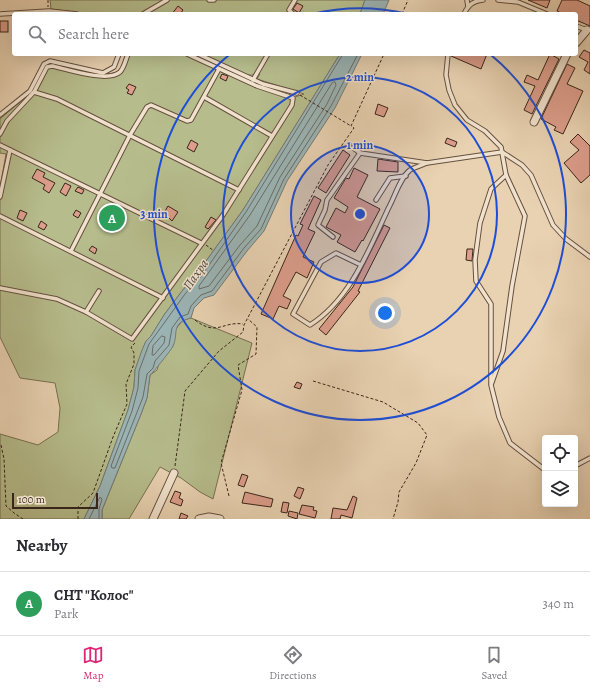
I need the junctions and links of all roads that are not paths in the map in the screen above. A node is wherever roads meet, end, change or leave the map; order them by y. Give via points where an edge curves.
1 (167, 0) edge
2 (209, 0) edge
3 (214, 0) edge
4 (295, 0) edge
5 (467, 0) edge
6 (483, 0) edge
7 (498, 0) edge
8 (468, 7) junction
9 (33, 12) edge
10 (58, 12) edge
11 (146, 12) edge
12 (291, 12) edge
13 (465, 12) edge
14 (542, 12) edge
15 (12, 13) edge
16 (0, 14) edge
17 (578, 27) edge
18 (588, 31) edge
19 (578, 41) edge
20 (119, 56) edge
21 (127, 56) edge
22 (191, 56) edge
23 (202, 56) edge
24 (267, 56) edge
25 (448, 56) edge
26 (566, 56) edge
27 (220, 69) junction
28 (253, 80) junction
29 (34, 92) junction
30 (297, 93) dead end
31 (204, 97) junction
32 (0, 115) edge
33 (534, 122) dead end
34 (0, 134) edge
35 (130, 135) junction
36 (272, 136) junction
37 (0, 145) edge
38 (351, 146) dead end
39 (10, 150) junction
40 (502, 152) junction
41 (360, 153) junction
42 (427, 163) junction
43 (506, 174) junction
44 (406, 176) junction
45 (239, 190) junction
46 (100, 194) junction
47 (0, 197) edge
48 (376, 200) dead end
49 (0, 216) edge
50 (333, 237) dead end
51 (201, 243) junction
52 (71, 251) junction
53 (590, 257) edge
54 (361, 265) junction
55 (0, 288) edge
56 (99, 291) dead end
57 (162, 298) junction
58 (86, 312) junction
59 (491, 385) junction
60 (590, 458) edge
61 (578, 464) edge
62 (542, 468) edge
63 (174, 473) road end
64 (153, 519) edge
65 (199, 519) edge
66 (220, 519) edge

1 - 11 lane
2 - 3 lane
4 - 12 lane via 289,10
5 - 8 lane
6 - 8 lane via 476,1
7 - 14 lane via 518,2
8 - 13 lane
9 - 10 lane
15 - 16 lane
17 - 18 lane
18 - 19 street
20 - 32 lane via 114,67 103,73 50,61 44,64 30,91
21 - 29 lane via 120,71 114,75 102,76 47,67
22 - 27 lane
23 - 28 lane
24 - 28 lane
25 - 40 lane via 446,75 455,105 467,120 496,140
26 - 33 street
27 - 31 lane
27 - 36 lane via 257,86 293,98 292,105
28 - 30 lane
29 - 34 lane via 7,121
29 - 35 lane via 56,99
31 - 35 lane via 191,120 151,105 147,107
31 - 36 lane
35 - 45 lane
35 - 46 lane
36 - 45 lane
37 - 39 lane
38 - 41 lane
39 - 46 lane
39 - 47 lane
40 - 42 lane
40 - 43 lane
40 - 53 lane via 522,165 530,175 553,225 566,239
41 - 42 lane
41 - 50 lane via 327,200 318,225
42 - 44 lane via 410,170
43 - 59 lane via 524,216 503,351
43 - 59 lane via 491,189 480,223 475,260 476,281 491,304
44 - 48 lane via 390,178
44 - 54 lane
45 - 51 lane
46 - 51 lane
46 - 52 lane
49 - 52 lane
51 - 57 lane
52 - 57 lane
54 - 54 lane via 354,279 325,315 310,325 293,314 321,262 336,253
55 - 58 lane via 57,298
56 - 58 lane
57 - 58 lane via 132,339
59 - 62 lane via 499,417 510,443
60 - 61 lane
63 - 64 street
65 - 66 street

